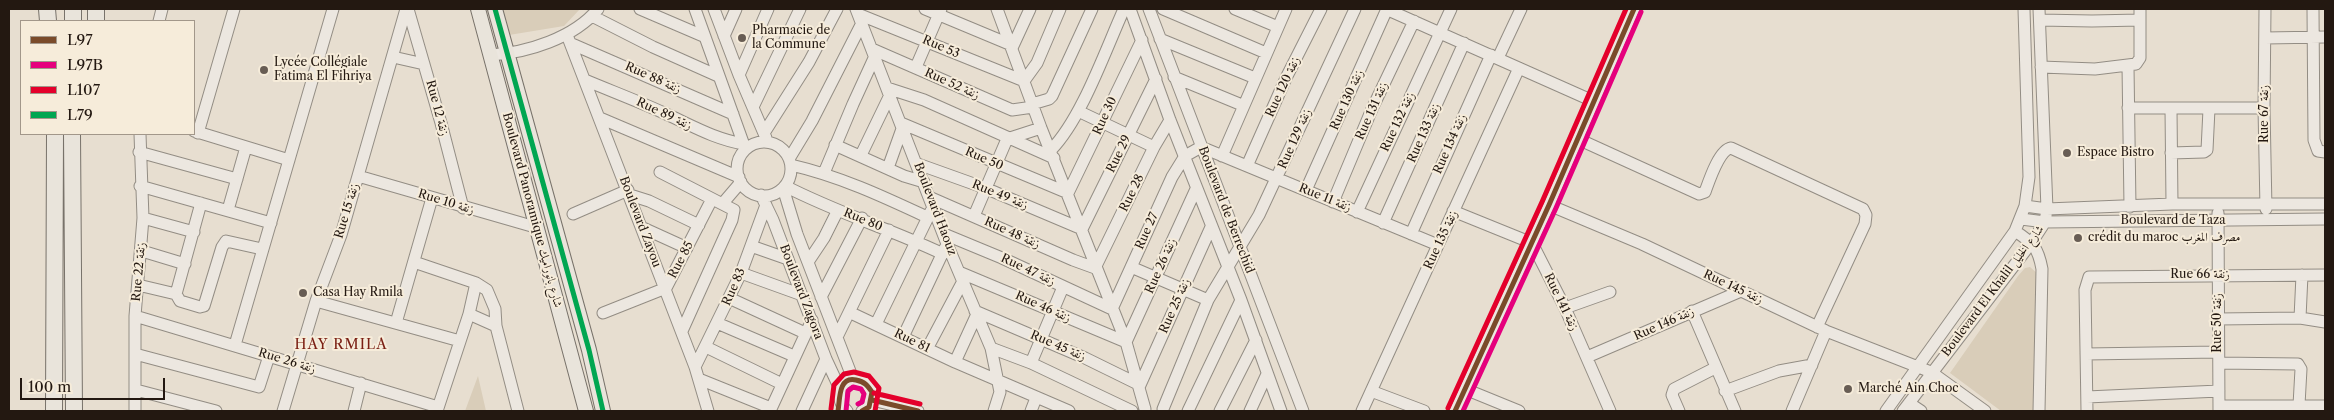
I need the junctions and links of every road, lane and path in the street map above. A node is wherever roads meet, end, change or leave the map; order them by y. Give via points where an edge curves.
1 (234, 9) edge
2 (333, 9) edge
3 (407, 9) edge
4 (478, 9) edge
5 (495, 9) edge
6 (640, 9) edge
7 (695, 9) edge
8 (714, 9) edge
9 (736, 9) edge
10 (768, 9) edge
11 (800, 9) edge
12 (836, 9) edge
13 (925, 9) edge
14 (996, 9) edge
15 (1030, 9) edge
16 (1060, 9) edge
17 (1092, 9) edge
18 (1124, 9) edge
19 (1130, 9) edge
20 (1149, 9) edge
21 (1163, 9) edge
22 (1235, 9) edge
23 (1286, 9) edge
24 (1321, 9) edge
25 (1355, 9) edge
26 (1387, 9) edge
27 (1451, 9) edge
28 (1521, 9) edge
29 (1634, 9) edge
30 (2024, 9) edge
31 (2266, 9) edge
32 (2313, 9) edge
33 (595, 12) edge
34 (940, 12) edge
35 (2040, 14) edge
36 (2140, 14) edge
37 (859, 15) edge
38 (1414, 21) junction
39 (1278, 27) junction
40 (1439, 32) junction
41 (703, 36) junction
42 (724, 36) junction
43 (2313, 37) junction
44 (2325, 37) edge
45 (2266, 38) junction
46 (1160, 39) junction
47 (569, 40) junction
48 (1142, 40) junction
49 (928, 41) junction
50 (1464, 44) junction
51 (1011, 46) junction
52 (874, 53) junction
53 (1266, 53) junction
54 (506, 54) junction
55 (490, 55) junction
56 (394, 57) junction
57 (1494, 57) junction
58 (424, 64) junction
59 (2128, 66) junction
60 (916, 67) junction
61 (2041, 67) junction
62 (1519, 68) junction
63 (739, 75) junction
64 (718, 76) junction
65 (1174, 76) junction
66 (1254, 78) junction
67 (1156, 79) junction
68 (585, 80) junction
69 (2319, 81) edge
70 (1024, 82) junction
71 (889, 92) junction
72 (2042, 92) junction
73 (2025, 93) junction
74 (1593, 101) junction
75 (1242, 105) junction
76 (1032, 106) junction
77 (753, 107) junction
78 (2128, 108) junction
79 (2264, 108) junction
80 (2209, 109) junction
81 (2171, 110) junction
82 (1078, 111) junction
83 (733, 114) junction
84 (600, 118) junction
85 (1170, 120) junction
86 (1102, 122) junction
87 (902, 124) junction
88 (1041, 128) junction
89 (196, 132) edge
90 (1129, 133) junction
91 (72, 135) edge
92 (79, 135) edge
93 (140, 135) edge
94 (55, 137) edge
95 (766, 137) junction
96 (1007, 139) junction
97 (1578, 139) junction
98 (835, 145) junction
99 (745, 146) junction
100 (246, 147) junction
101 (1154, 147) junction
102 (1201, 147) junction
103 (71, 151) junction
104 (139, 152) junction
105 (2325, 152) edge
106 (2172, 153) junction
107 (1053, 154) junction
108 (861, 156) junction
109 (1185, 156) junction
110 (1222, 156) junction
111 (289, 160) junction
112 (790, 162) junction
113 (918, 164) junction
114 (995, 164) junction
115 (1247, 166) junction
116 (888, 168) junction
117 (660, 172) dead end
118 (824, 172) junction
119 (358, 176) junction
120 (237, 179) junction
121 (1277, 179) junction
122 (740, 180) junction
123 (924, 182) junction
124 (140, 186) junction
125 (784, 187) junction
126 (985, 188) junction
127 (1196, 189) junction
128 (1306, 190) junction
129 (629, 192) junction
130 (1068, 193) junction
131 (432, 198) junction
132 (712, 199) junction
133 (764, 200) junction
134 (931, 202) junction
135 (1333, 202) junction
136 (201, 203) junction
137 (723, 203) junction
138 (2172, 204) junction
139 (2218, 204) junction
140 (2266, 204) junction
141 (2325, 204) edge
142 (1549, 205) junction
143 (2025, 206) junction
144 (2130, 207) junction
145 (463, 208) junction
146 (2047, 209) junction
147 (228, 210) junction
148 (838, 210) junction
149 (1454, 211) junction
150 (1357, 212) junction
151 (573, 214) dead end
152 (974, 216) junction
153 (927, 217) junction
154 (143, 218) junction
155 (862, 218) junction
156 (2021, 219) junction
157 (2325, 219) edge
158 (2218, 220) junction
159 (2265, 220) junction
160 (271, 222) junction
161 (2044, 222) junction
162 (1383, 223) junction
163 (699, 224) junction
164 (535, 227) junction
165 (1211, 227) junction
166 (643, 228) junction
167 (1082, 229) junction
168 (888, 230) junction
169 (2014, 231) junction
170 (194, 232) junction
171 (1411, 234) junction
172 (915, 241) junction
173 (2032, 242) junction
174 (1532, 243) junction
175 (944, 244) junction
176 (1438, 245) junction
177 (752, 246) junction
178 (1240, 246) junction
179 (687, 248) junction
180 (262, 249) junction
181 (142, 251) junction
182 (788, 259) junction
183 (414, 262) junction
184 (808, 262) junction
185 (185, 264) junction
186 (1227, 266) junction
187 (1131, 267) junction
188 (1096, 268) junction
189 (741, 273) junction
190 (2218, 274) junction
191 (2302, 275) junction
192 (2325, 275) edge
193 (961, 276) junction
194 (1157, 277) junction
195 (476, 283) junction
196 (138, 284) junction
197 (1064, 286) junction
198 (666, 288) junction
199 (1182, 289) junction
200 (1741, 291) junction
201 (1610, 292) dead end
202 (176, 294) junction
203 (802, 295) junction
204 (821, 297) junction
205 (729, 298) junction
206 (1208, 300) junction
207 (1241, 300) junction
208 (316, 301) junction
209 (1565, 308) junction
210 (1112, 309) junction
211 (1053, 311) junction
212 (1692, 311) junction
213 (976, 312) junction
214 (603, 313) dead end
215 (850, 313) junction
216 (469, 314) junction
217 (135, 316) junction
218 (2300, 318) junction
219 (2218, 319) junction
220 (812, 320) junction
221 (2325, 322) edge
222 (396, 323) junction
223 (717, 323) junction
224 (876, 324) junction
225 (496, 326) junction
226 (1822, 329) junction
227 (682, 331) junction
228 (805, 333) junction
229 (838, 337) junction
230 (903, 337) junction
231 (1041, 339) junction
232 (1256, 340) junction
233 (460, 341) junction
234 (1126, 342) junction
235 (235, 345) junction
236 (706, 347) junction
237 (991, 348) junction
238 (928, 349) junction
239 (135, 354) junction
240 (2086, 354) junction
241 (269, 356) junction
242 (794, 356) junction
243 (1587, 357) junction
244 (2218, 357) junction
245 (826, 358) junction
246 (955, 362) junction
247 (1031, 363) junction
248 (297, 365) junction
249 (1812, 365) junction
250 (1918, 366) junction
251 (695, 367) junction
252 (1715, 368) junction
253 (1931, 372) junction
254 (1267, 374) junction
255 (853, 378) junction
256 (699, 379) junction
257 (998, 381) junction
258 (361, 384) junction
259 (782, 384) junction
260 (1140, 385) junction
261 (840, 389) junction
262 (136, 390) junction
263 (1465, 390) junction
264 (1371, 391) junction
265 (1725, 391) junction
266 (2219, 391) junction
267 (2087, 397) junction
268 (1036, 398) junction
269 (872, 400) junction
270 (2299, 405) junction
271 (2325, 406) edge
272 (1401, 407) edge
273 (1906, 407) edge
274 (2219, 408) edge
275 (437, 409) edge
276 (842, 409) edge
277 (770, 410) edge
278 (1143, 410) edge
279 (1164, 410) edge
280 (1192, 410) edge
281 (1607, 410) edge
282 (54, 411) edge
283 (74, 411) edge
284 (136, 411) edge
285 (213, 411) edge
286 (283, 411) edge
287 (354, 411) edge
288 (518, 411) edge
289 (586, 411) edge
290 (603, 411) edge
291 (708, 411) edge
292 (802, 411) edge
293 (862, 411) edge
294 (918, 411) edge
295 (994, 411) edge
296 (1031, 411) edge
297 (1069, 411) edge
298 (1132, 411) edge
299 (1220, 411) edge
300 (1250, 411) edge
301 (1281, 411) edge
302 (1303, 411) edge
303 (1362, 411) edge
304 (1424, 411) edge
305 (1455, 411) edge
306 (1518, 411) edge
307 (1679, 411) edge
308 (1734, 411) edge
309 (1792, 411) edge
310 (1886, 411) edge
311 (1921, 411) edge
312 (1985, 411) edge
313 (2039, 411) edge
314 (2087, 411) edge

1 - 89 street
2 - 111 street
3 - 56 street, Rue 15 زنقة
3 - 58 street, Rue 12 زنقة
4 - 55 main road, Boulevard Panoramique شارع بانوراميك
5 - 54 main road, Boulevard Panoramique شارع بانوراميك
6 - 41 street
7 - 41 street
8 - 42 street
9 - 42 street
10 - 63 street
11 - 77 street
12 - 95 street
13 - 34 street
14 - 51 street
15 - 51 street
16 - 70 street
17 - 76 street via 1049,99
18 - 82 street
19 - 48 street, Boulevard de Berrechid
20 - 46 street, Boulevard de Berrechid
21 - 53 street
22 - 39 street
23 - 39 street
24 - 115 street, Rue 120 زنقة
25 - 121 street, Rue 129 زنقة
26 - 38 street
26 - 128 street, Rue 130 زنقة
27 - 40 street, Rue 132 زنقة
28 - 57 street, Rue 134 زنقة
29 - 74 street
30 - 73 street, Boulevard El Khalil شارع الخليل
31 - 45 street, Rue 67 زنقة
32 - 43 street
33 - 47 street
33 - 64 street via 653,47
34 - 49 street
34 - 51 street
35 - 36 street via 2092,21
35 - 61 street, Boulevard El Khalil شارع الخليل
36 - 59 street via 2140,58 2136,64
37 - 49 street, Rue 53
37 - 52 street, Boulevard Haouz
37 - 112 street
38 - 40 street
38 - 135 street, Rue 131 زنقة
39 - 53 street
40 - 50 street
40 - 150 street, Rue 132 زنقة
41 - 64 street
42 - 63 street
43 - 44 street
43 - 45 street
43 - 69 street
45 - 79 street, Rue 67 زنقة
46 - 65 street, Boulevard de Berrechid
46 - 66 street
47 - 54 street
47 - 68 street, Boulevard Zayou
47 - 83 street, Rue 88 زنقة
48 - 67 street, Boulevard de Berrechid
48 - 86 street, Rue 30
49 - 60 street
49 - 70 street, Rue 53
50 - 57 street
50 - 162 street, Rue 133 زنقة
51 - 70 street
52 - 60 street, Rue 52 زنقة
52 - 71 street, Boulevard Haouz
52 - 98 street
53 - 66 street
54 - 55 street
54 - 290 main road, Boulevard Panoramique شارع بانوراميك
55 - 164 main road, Boulevard Panoramique شارع بانوراميك
56 - 58 street
56 - 119 street, Rue 15 زنقة
57 - 62 street
57 - 171 street, Rue 134 زنقة
58 - 145 street, Rue 12 زنقة
59 - 61 street via 2095,69
59 - 78 street
60 - 76 street, Rue 52 زنقة via 1012,110
61 - 72 street, Boulevard El Khalil شارع الخليل
62 - 74 street
62 - 149 street, Rue 135 زنقة
63 - 77 street
64 - 83 street
65 - 75 street
65 - 102 street, Boulevard de Berrechid
66 - 75 street
67 - 85 street, Boulevard de Berrechid
67 - 90 street, Rue 29
68 - 84 street, Boulevard Zayou
68 - 99 street, Rue 89 زنقة via 704,133
69 - 105 street via 2315,148
70 - 76 street
71 - 87 street, Boulevard Haouz
71 - 96 street via 924,100
71 - 108 street
72 - 73 street
72 - 146 street, Boulevard El Khalil شارع الخليل
73 - 143 street, Boulevard El Khalil شارع الخليل via 2029,177
74 - 97 street
75 - 110 street
76 - 88 street
77 - 95 street
78 - 81 street
78 - 144 street
79 - 80 street
79 - 140 street, Rue 67 زنقة
80 - 81 street
80 - 106 street via 2207,150
81 - 106 street
82 - 86 street
82 - 107 street
83 - 99 street
84 - 122 street
84 - 129 street, Boulevard Zayou
85 - 101 street, Rue 28
85 - 109 street, Boulevard de Berrechid
86 - 90 street
86 - 130 street, Rue 30
87 - 113 street, Boulevard Haouz
87 - 114 street, Rue 50
87 - 116 street
88 - 96 street
88 - 107 street
89 - 100 street
90 - 101 street
90 - 167 street, Rue 29
91 - 103 highway
92 - 103 highway
93 - 104 street, Rue 22 زنقة
94 - 282 highway
95 - 99 street
95 - 112 street via 780,147
96 - 107 street
96 - 114 street
97 - 142 street
97 - 226 street via 1699,194 1704,192 1721,156 1731,148 1863,209 1865,224
98 - 108 street
98 - 118 street
99 - 122 street via 739,159
100 - 111 street
100 - 120 street
101 - 188 street, Rue 28
102 - 109 street
102 - 110 street, Rue 11 زنقة
102 - 178 street, Boulevard de Berrechid
103 - 283 highway
104 - 120 street
104 - 124 street, Rue 22 زنقة
106 - 138 street
107 - 130 street
108 - 116 street
109 - 127 street, Boulevard de Berrechid
109 - 187 street, Rue 27 via 1162,196
110 - 115 street, Rue 11 زنقة
111 - 160 street
112 - 118 street
112 - 125 street via 791,172
113 - 123 street, Boulevard Haouz
113 - 126 street, Rue 49 زنقة
114 - 126 street
114 - 130 street, Rue 50
115 - 121 street, Rue 11 زنقة
116 - 123 street
117 - 132 street
118 - 153 street
119 - 131 street, Rue 10 زنقة
119 - 208 street, Rue 15 زنقة via 341,235
120 - 147 street
121 - 128 street, Rue 11 زنقة
121 - 178 street, Rue 129 زنقة
122 - 133 street via 747,190
122 - 137 street
123 - 134 street, Boulevard Haouz
124 - 136 street
124 - 154 street, Rue 22 زنقة
125 - 133 street
125 - 148 street, Rue 80
125 - 184 street, Boulevard Zagora
126 - 152 street
126 - 167 street, Rue 49 زنقة
127 - 165 street, Boulevard de Berrechid
127 - 194 street, Rue 26 زنقة
128 - 135 street, Rue 11 زنقة
129 - 151 street
129 - 163 street
129 - 166 street, Boulevard Zayou
130 - 167 street
131 - 145 street, Rue 10 زنقة
131 - 183 street
132 - 137 street
132 - 163 street, Rue 85
133 - 177 street, Rue 83
133 - 182 street, Boulevard Zagora
134 - 152 street, Rue 48 زنقة
134 - 153 street
134 - 175 street, Boulevard Haouz
135 - 150 street, Rue 11 زنقة
136 - 147 street
136 - 170 street
137 - 227 street via 734,209 732,220
138 - 139 street, Boulevard de Taza
138 - 144 street, Boulevard de Taza
139 - 140 street, Boulevard de Taza
139 - 158 street, Rue 50 زنقة
140 - 141 street, Boulevard de Taza
140 - 159 street, Rue 67 زنقة
142 - 174 street
142 - 200 street, Rue 145 زنقة
143 - 146 street, Boulevard de Taza
143 - 156 street, Boulevard El Khalil شارع الخليل
144 - 146 street, Boulevard de Taza
145 - 164 street, Rue 10 زنقة
146 - 161 street, Boulevard El Khalil شارع الخليل
147 - 160 street
148 - 155 street, Rue 80
148 - 184 street
149 - 174 street
149 - 176 street, Rue 135 زنقة
150 - 162 street, Rue 11 زنقة
152 - 188 street, Rue 48 زنقة
153 - 172 street
154 - 170 street
154 - 181 street, Rue 22 زنقة
155 - 168 street, Rue 80
155 - 204 street
156 - 161 street, Boulevard de Taza
156 - 169 street, Boulevard El Khalil شارع الخليل
157 - 159 street, Boulevard de Taza
158 - 159 street, Boulevard de Taza
158 - 161 street, Boulevard de Taza
158 - 190 street, Rue 50 زنقة
160 - 180 street
161 - 173 street, Boulevard El Khalil شارع الخليل
162 - 171 street, Rue 11 زنقة
163 - 179 street, Rue 85
164 - 289 main road, Boulevard Panoramique شارع بانوراميك
165 - 186 street, Boulevard de Berrechid
165 - 199 street, Rue 25 زنقة
166 - 179 street
166 - 198 street, Boulevard Zayou
167 - 188 street
168 - 172 street, Rue 80
168 - 215 street
169 - 173 street
169 - 250 street, Boulevard El Khalil شارع الخليل
170 - 185 street
171 - 176 street, Rue 11 زنقة
172 - 175 street, Rue 80
172 - 224 street
173 - 253 street, Boulevard El Khalil شارع الخليل
173 - 313 street via 2042,269
174 - 209 street, Rue 141 زنقة
174 - 263 street
175 - 193 street, Boulevard Haouz
175 - 197 street, Rue 47 زنقة
175 - 230 street
176 - 264 street, Rue 135 زنقة
177 - 182 street
177 - 189 street, Rue 83
178 - 186 street, Rue 129 زنقة
178 - 302 street, Boulevard de Berrechid
179 - 198 street, Rue 85
180 - 202 street via 226,241 204,306 180,301
180 - 235 street
181 - 185 street
181 - 196 street, Rue 22 زنقة
182 - 203 street, Boulevard Zagora
183 - 195 street
183 - 222 street
184 - 204 street, Boulevard Zagora
185 - 202 street
186 - 206 street, Rue 129 زنقة
186 - 207 street, Boulevard de Berrechid
187 - 194 street
187 - 210 street, Rue 27
188 - 210 street
189 - 203 street
189 - 205 street, Rue 83
190 - 191 street, Rue 66 زنقة
190 - 219 street, Rue 50 زنقة
190 - 240 street, Rue 66 زنقة via 2094,275 2086,280
191 - 192 street, Rue 66 زنقة
191 - 218 street
193 - 211 street, Rue 46 زنقة
193 - 213 street, Boulevard Haouz
193 - 238 street
194 - 199 street
194 - 234 street, Rue 26 زنقة
195 - 216 street
195 - 225 street via 491,296
196 - 202 street
196 - 217 street, Rue 22 زنقة
197 - 210 street, Rue 47 زنقة
197 - 211 street
198 - 214 street, Rue 85
198 - 227 street, Boulevard Zayou
199 - 206 street
199 - 260 street, Rue 25 زنقة
200 - 212 street, Rue 146 زنقة
200 - 226 street, Rue 145 زنقة
201 - 209 street
203 - 220 street, Boulevard Zagora
204 - 229 street, Boulevard Zagora
205 - 223 street, Rue 83
205 - 228 street
206 - 279 street, Rue 129 زنقة
207 - 232 street, Boulevard de Berrechid
207 - 280 street
208 - 222 street
208 - 248 street, Rue 15 زنقة
209 - 243 street, Rue 141 زنقة
210 - 234 street
211 - 231 street
211 - 234 street, Rue 46 زنقة
212 - 243 street, Rue 146 زنقة
212 - 252 street
213 - 231 street, Rue 45 زنقة
213 - 237 street, Boulevard Haouz
213 - 246 street
215 - 224 street, Rue 81
215 - 229 street
216 - 225 street
216 - 233 street
217 - 235 street, Rue 26 زنقة
217 - 239 street, Rue 22 زنقة
218 - 219 street
218 - 221 street
219 - 244 street, Rue 50 زنقة
220 - 228 street
220 - 245 street, Boulevard Zagora
222 - 233 street
223 - 236 street, Rue 83
223 - 242 street
224 - 230 street, Rue 81
225 - 288 street
226 - 249 street
226 - 250 street, Rue 145 زنقة
227 - 251 street, Boulevard Zayou
228 - 242 street
229 - 255 street, Boulevard Zagora
230 - 238 street, Rue 81
231 - 247 street
231 - 260 street, Rue 45 زنقة
232 - 254 street, Boulevard de Berrechid
232 - 299 street
233 - 275 street
234 - 260 street
235 - 241 street, Rue 26 زنقة
236 - 251 street, Rue 83
236 - 259 street
237 - 247 street
237 - 257 street, Boulevard Haouz
238 - 246 street, Rue 81
239 - 241 street via 259,388
239 - 262 street, Rue 22 زنقة
240 - 244 street
240 - 267 street
241 - 248 street, Rue 26 زنقة
242 - 259 street
243 - 281 street, Rue 141 زنقة
244 - 266 street, Rue 50 زنقة
244 - 270 street via 2298,364 2301,369
245 - 261 street, Boulevard Zagora
245 - 292 street
246 - 257 street, Rue 81
247 - 298 street
248 - 258 street, Rue 26 زنقة
248 - 286 street, Rue 15 زنقة
249 - 265 street via 1779,371
249 - 309 street
250 - 253 street, Rue 145 زنقة
250 - 310 street, Boulevard El Khalil شارع الخليل
251 - 256 street, Boulevard Zayou
252 - 265 street
252 - 307 street via 1674,388 1672,395
253 - 273 street, Boulevard El Khalil شارع الخليل
253 - 312 street, Rue 145 زنقة
254 - 300 street
254 - 301 street, Boulevard de Berrechid
255 - 261 street
255 - 269 street via 870,386
256 - 277 street
256 - 291 street, Boulevard Zayou
257 - 268 street, Rue 81
257 - 295 street, Boulevard Haouz via 1000,392
258 - 275 street, Rue 26 زنقة
258 - 287 street
259 - 277 street
260 - 278 street
261 - 276 street
262 - 284 street, Rue 22 زنقة
262 - 285 street
263 - 305 street
263 - 306 street
264 - 272 street
264 - 303 street, Rue 135 زنقة
265 - 308 street
266 - 267 street
266 - 274 street, Rue 50 زنقة
267 - 314 street
268 - 296 street
268 - 297 street, Rue 81
269 - 293 street
269 - 294 street
270 - 271 street
270 - 274 street
272 - 304 street
273 - 311 street
278 - 279 street via 1154,407

